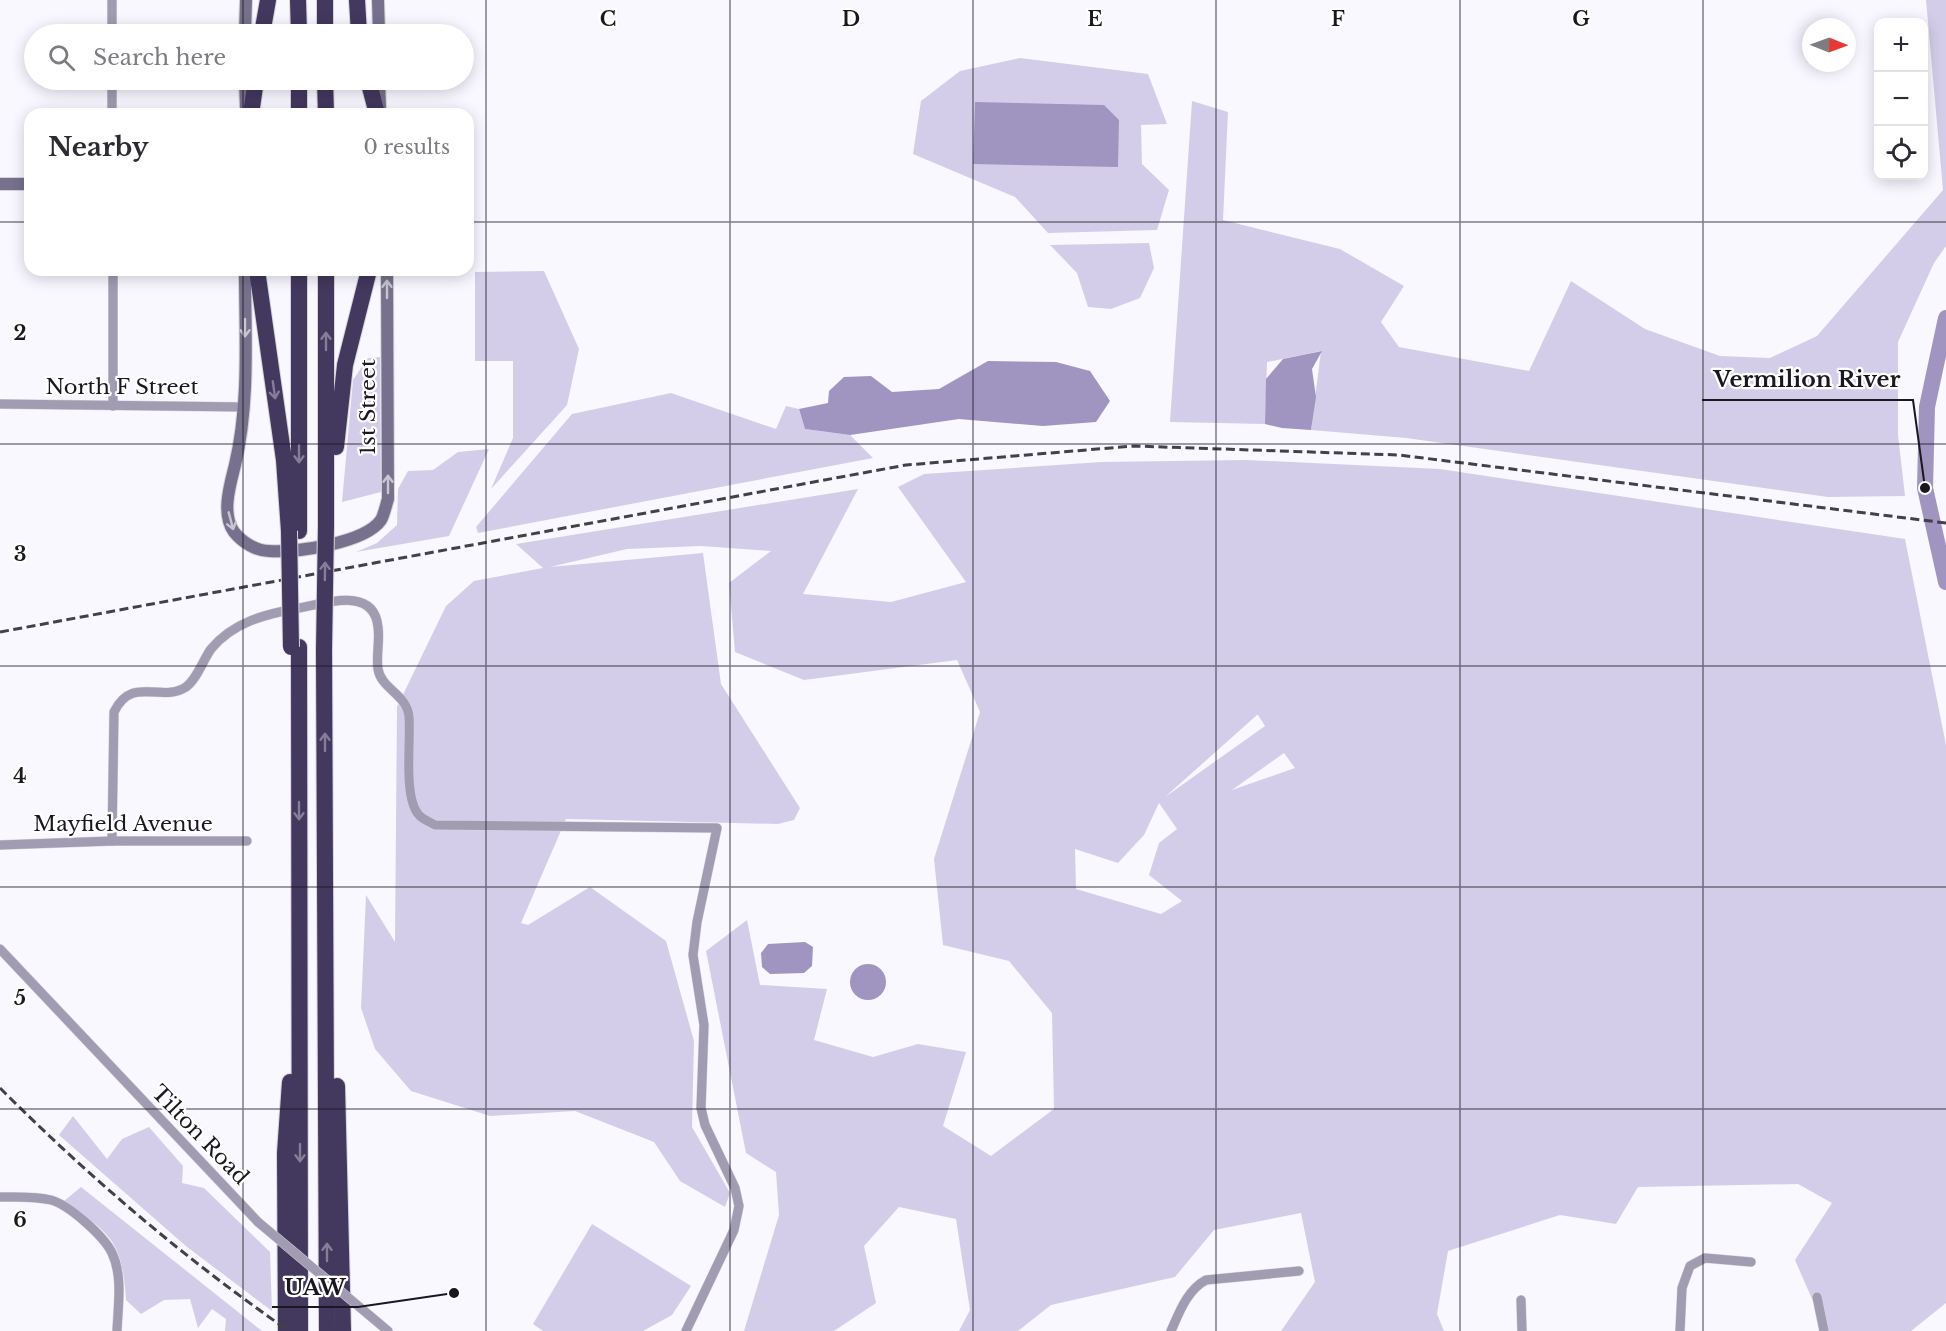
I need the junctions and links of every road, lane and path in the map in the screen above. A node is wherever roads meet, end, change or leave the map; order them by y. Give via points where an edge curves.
1 (112, 0) edge
2 (246, 0) edge
3 (267, 0) edge
4 (298, 0) edge
5 (325, 0) edge
6 (357, 0) edge
7 (378, 0) edge
8 (112, 24) edge
9 (245, 24) edge
10 (263, 24) edge
11 (298, 24) edge
12 (325, 24) edge
13 (358, 24) edge
14 (379, 24) edge
15 (112, 90) edge
16 (246, 90) edge
17 (254, 90) edge
18 (299, 90) edge
19 (326, 90) edge
20 (371, 90) edge
21 (379, 90) edge
22 (112, 108) edge
23 (248, 108) edge
24 (250, 108) edge
25 (299, 108) edge
26 (326, 108) edge
27 (376, 108) edge
28 (378, 108) edge
29 (0, 184) edge
30 (24, 184) edge
31 (113, 276) edge
32 (245, 276) edge
33 (258, 276) edge
34 (299, 276) edge
35 (326, 276) edge
36 (368, 276) edge
37 (387, 276) edge
38 (0, 404) edge
39 (113, 406) junction
40 (244, 407) junction
41 (326, 507) junction
42 (294, 531) junction
43 (112, 841) junction
44 (247, 841) dead end
45 (326, 841) junction
46 (0, 845) edge
47 (0, 949) edge
48 (300, 968) junction
49 (0, 1197) edge
50 (1751, 1262) dead end
51 (1299, 1271) dead end
52 (1817, 1297) dead end
53 (1521, 1300) dead end
54 (117, 1331) edge
55 (286, 1331) edge
56 (300, 1331) edge
57 (327, 1331) edge
58 (344, 1331) edge
59 (388, 1331) edge
60 (686, 1331) edge
61 (1171, 1331) edge
62 (1522, 1331) edge
63 (1680, 1331) edge
64 (1824, 1331) edge

1 - 8 street
2 - 9 street
3 - 10 highway
4 - 11 highway
5 - 12 highway
6 - 13 highway
7 - 14 street
15 - 22 street
16 - 23 street
17 - 24 highway
18 - 25 highway
19 - 26 highway
20 - 27 highway
21 - 28 street
29 - 30 street
31 - 39 street
32 -> 40 street
33 -> 42 highway
34 -> 42 highway
41 -> 35 highway
36 - 41 highway via 344,374
40 -> 37 street, 1st Street via 228,514 233,531 248,545 267,552 303,549 364,534 381,520 388,499
38 - 39 street, North F Street
39 - 40 street, North F Street
45 -> 41 highway, bridge
42 -> 48 highway
43 - 44 street, Mayfield Avenue
43 - 46 street, Mayfield Avenue
43 - 60 street via 114,712 120,700 137,692 187,686 228,631 256,618 345,599 367,605 374,612 378,670 406,705 411,799 419,816 435,825 717,828 693,955 704,1025 701,1108 739,1206 734,1230
57 -> 45 highway
45 - 58 highway
47 - 59 street, Tilton Road, bridge via 258,1222
48 - 55 highway via 285,1153
48 -> 56 highway
49 - 54 street via 51,1200 90,1227 113,1255 118,1279
50 - 63 street via 1705,1258 1690,1266 1682,1288
51 - 61 street via 1212,1279 1196,1286
52 - 64 street
53 - 62 street

